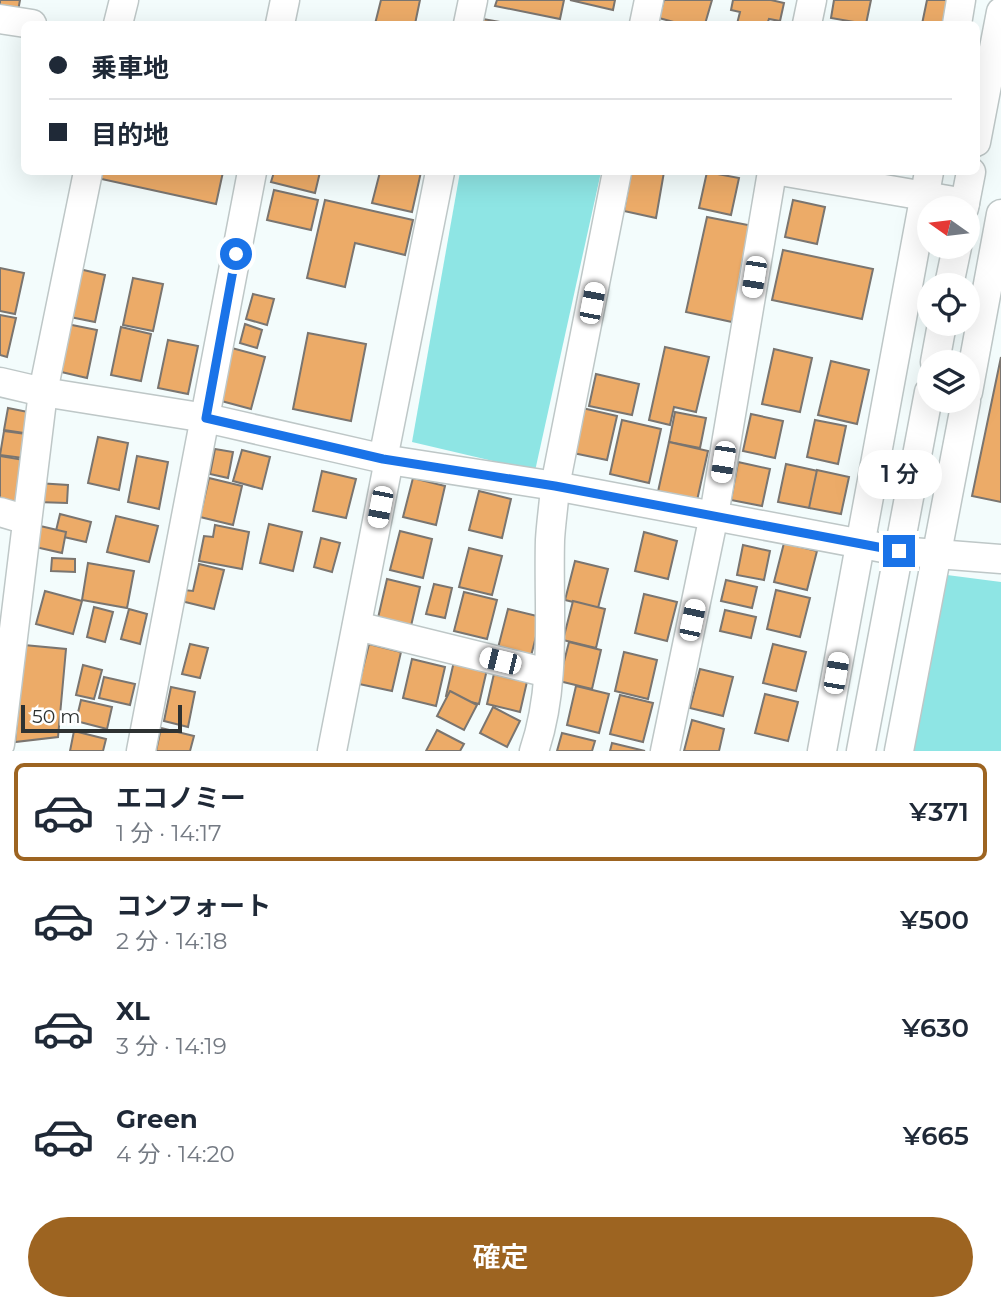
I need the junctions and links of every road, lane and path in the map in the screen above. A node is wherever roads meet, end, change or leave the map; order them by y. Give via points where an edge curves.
1 (124, 0) edge
2 (285, 0) edge
3 (473, 0) edge
4 (649, 0) edge
5 (812, 0) edge
6 (961, 0) edge
7 (1001, 12) edge
8 (0, 19) edge
9 (119, 21) edge
10 (281, 21) edge
11 (469, 21) edge
12 (645, 21) edge
13 (808, 21) edge
14 (958, 21) edge
15 (21, 22) edge
16 (980, 121) edge
17 (87, 175) edge
18 (250, 175) edge
19 (439, 175) edge
20 (616, 175) edge
21 (771, 175) edge
22 (821, 175) edge
23 (970, 175) edge
24 (927, 184) edge
25 (948, 196) edge
26 (967, 196) edge
27 (1001, 214) edge
28 (976, 350) edge
29 (0, 382) edge
30 (43, 391) junction
31 (925, 413) edge
32 (964, 413) edge
33 (206, 418) junction
34 (386, 459) junction
35 (555, 486) junction
36 (0, 512) edge
37 (714, 515) junction
38 (27, 520) junction
39 (860, 543) junction
40 (899, 551) junction
41 (937, 554) junction
42 (1001, 559) edge
43 (357, 626) junction
44 (548, 673) junction
45 (1, 734) edge
46 (141, 751) edge
47 (332, 751) edge
48 (534, 751) edge
49 (664, 751) edge
50 (822, 751) edge
51 (861, 751) edge
52 (900, 751) edge

1 - 9 street
2 - 10 street
3 - 11 street
4 - 12 street
5 - 13 street
6 - 14 street
7 - 16 street
8 - 15 street
17 - 30 street
18 - 33 street
19 - 34 street
20 - 35 street
21 - 37 street
22 - 24 street
23 - 26 street
24 - 25 street
24 - 39 street
27 - 28 street
29 - 30 street
30 - 33 street
30 - 38 street
31 - 40 street
32 - 41 street
33 - 34 street
33 - 46 street
34 - 35 street
34 - 43 street
35 - 37 street
35 - 44 street
36 - 38 street
37 - 39 street
37 - 49 street
38 - 45 street
39 - 40 street
39 - 50 street
40 - 41 street
40 - 51 street
41 - 42 street
41 - 52 street
43 - 44 street
43 - 47 street
44 - 48 street

